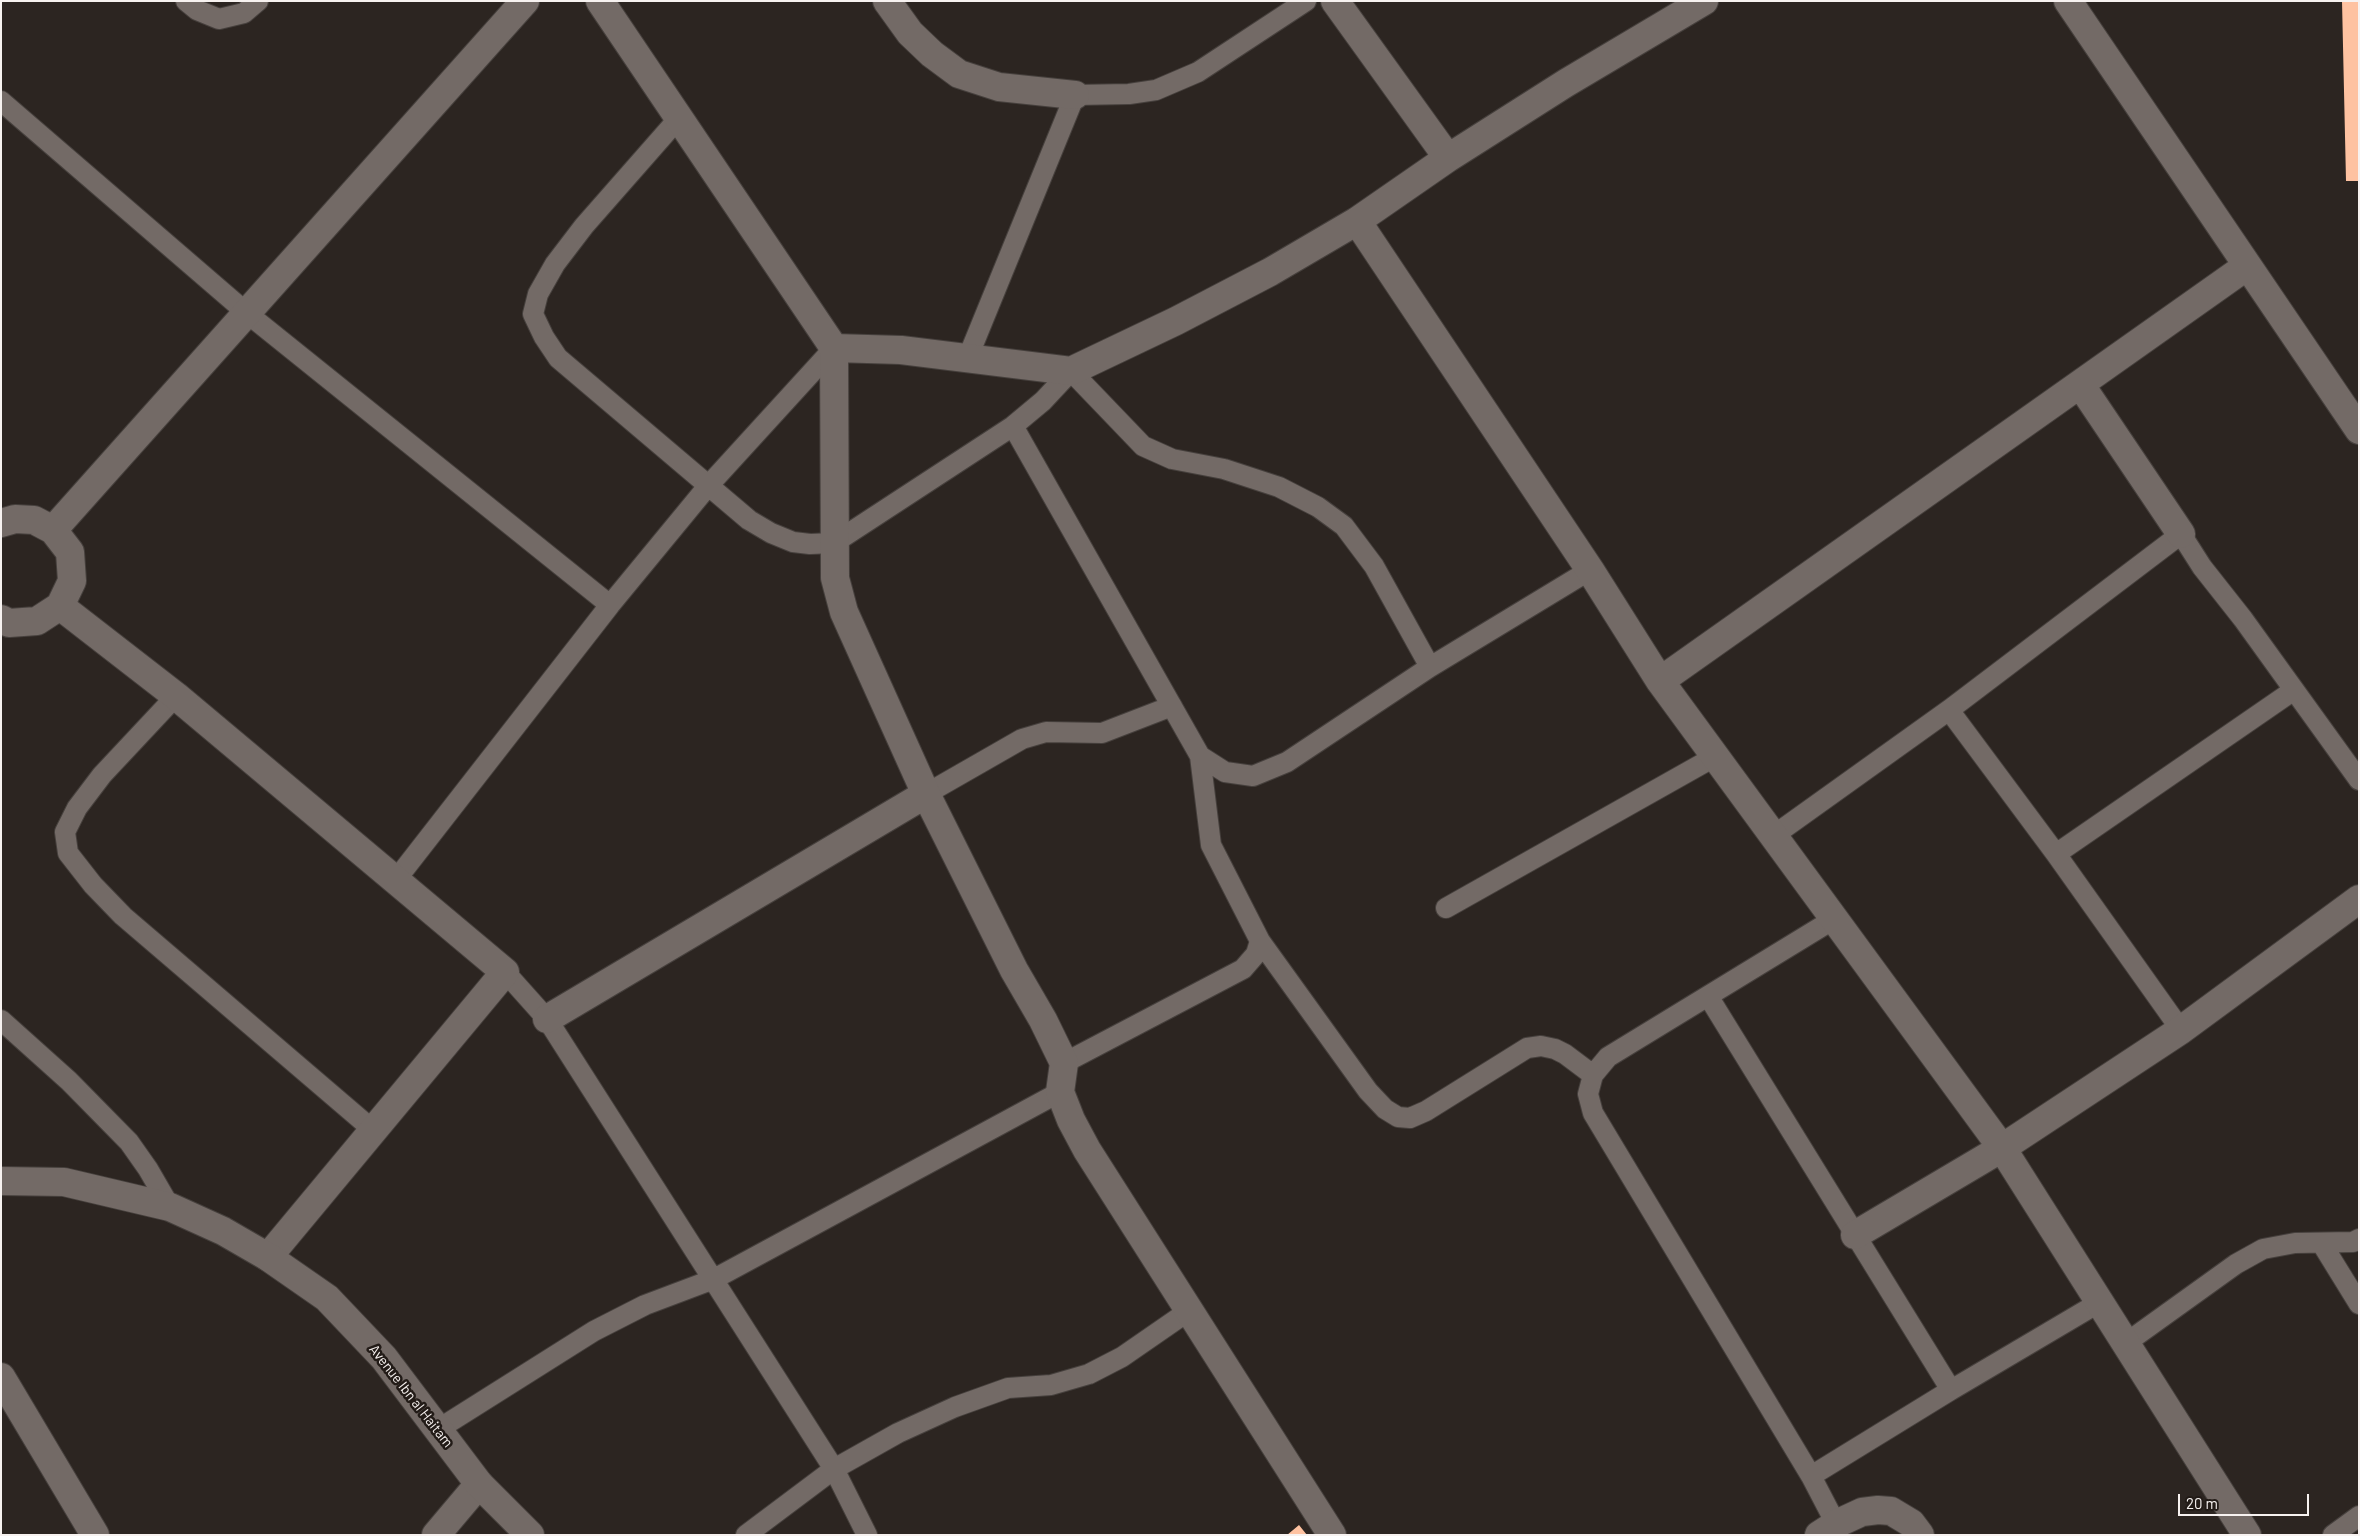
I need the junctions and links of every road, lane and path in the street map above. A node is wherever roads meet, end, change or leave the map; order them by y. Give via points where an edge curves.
1 (186, 1) edge
2 (258, 1) edge
3 (525, 1) edge
4 (600, 1) edge
5 (887, 1) edge
6 (1306, 1) edge
7 (1335, 1) edge
8 (2068, 1) edge
9 (1695, 3) edge
10 (1075, 95) junction
11 (1, 101) edge
12 (678, 119) junction
13 (1448, 158) junction
14 (1356, 221) junction
15 (2247, 266) junction
16 (248, 314) junction
17 (834, 348) junction
18 (968, 357) junction
19 (1071, 371) junction
20 (2080, 384) junction
21 (1013, 426) junction
22 (2359, 430) edge
23 (708, 486) junction
24 (1, 523) edge
25 (53, 530) junction
26 (2181, 534) junction
27 (834, 543) junction
28 (1590, 570) junction
29 (610, 605) junction
30 (60, 606) junction
31 (1, 619) edge
32 (1430, 667) junction
33 (1660, 681) junction
34 (2294, 690) junction
35 (176, 696) junction
36 (1172, 706) junction
37 (1949, 710) junction
38 (1200, 756) junction
39 (1716, 756) junction
40 (2359, 780) edge
41 (926, 794) junction
42 (1773, 836) junction
43 (2056, 854) junction
44 (394, 881) junction
45 (2359, 899) edge
46 (1446, 908) dead end
47 (1834, 918) junction
48 (1260, 941) junction
49 (506, 972) junction
50 (1708, 996) junction
51 (547, 1019) junction
52 (1, 1020) edge
53 (2181, 1030) junction
54 (1064, 1063) junction
55 (1593, 1075) junction
56 (1060, 1092) junction
57 (373, 1130) junction
58 (2002, 1148) junction
59 (1, 1181) edge
60 (170, 1207) junction
61 (1855, 1235) junction
62 (2359, 1239) edge
63 (2322, 1244) junction
64 (268, 1257) junction
65 (714, 1279) junction
66 (2100, 1302) junction
67 (2359, 1304) edge
68 (1190, 1310) junction
69 (2126, 1343) junction
70 (2, 1380) edge
71 (1951, 1390) junction
72 (437, 1430) junction
73 (834, 1470) junction
74 (1811, 1476) junction
75 (479, 1484) junction
76 (2359, 1516) edge
77 (1828, 1529) edge
78 (95, 1535) edge
79 (436, 1535) edge
80 (530, 1535) edge
81 (746, 1535) edge
82 (867, 1535) edge
83 (1332, 1535) edge
84 (1920, 1535) edge
85 (2247, 1535) edge
86 (2333, 1535) edge

1 - 2 lane via 196,10 219,19 244,13
3 - 16 street
4 - 12 street
5 - 10 street via 910,33 959,74 998,87
6 - 10 lane via 1198,72 1156,90
7 - 13 street
8 - 15 street
9 - 13 street
10 - 18 lane
11 - 16 lane
12 - 17 street
12 - 23 lane via 555,264 538,294 533,314 558,358
13 - 14 street
14 - 19 street via 1270,272
14 - 28 street
15 - 20 street
15 - 22 street
16 - 25 street
16 - 29 lane
17 - 18 street
17 - 23 lane
17 - 27 street
18 - 19 street
19 - 21 lane via 1043,401
19 - 32 lane via 1143,446 1172,459 1224,469 1279,487 1318,507 1344,526 1374,566
20 - 26 street
20 - 33 street
21 - 27 lane
21 - 36 lane
23 - 27 lane via 749,520 771,533 793,542
23 - 29 lane
24 - 25 street via 15,519 34,520
25 - 30 street via 70,552 72,580
26 - 34 lane
26 - 37 lane
27 - 41 street via 835,578 844,612
28 - 32 lane
28 - 33 street
29 - 44 lane
30 - 31 street via 37,621 9,623
30 - 35 street
32 - 38 lane via 1286,762 1253,776 1225,772
33 - 39 street
34 - 40 lane
34 - 43 lane
35 - 44 street
35 - 57 lane via 102,775 77,808 65,832 68,853 122,916
36 - 38 lane
36 - 41 lane via 1102,733 1046,732 1022,739
37 - 42 lane
37 - 43 lane
38 - 48 lane via 1211,845
39 - 42 street
39 - 46 lane
41 - 51 street
41 - 54 street
42 - 47 street
43 - 53 lane
44 - 49 street
45 - 53 street
47 - 50 lane
47 - 58 street
48 - 54 lane via 1256,954 1243,969
48 - 55 lane via 1368,1091 1398,1117 1410,1118 1426,1111 1527,1048 1555,1049
49 - 51 lane
49 - 57 street
50 - 55 lane via 1608,1057
50 - 61 lane
51 - 65 lane
52 - 60 lane via 69,1081 129,1142
53 - 58 street
54 - 56 street
55 - 74 lane via 1588,1094 1593,1114
56 - 65 lane
56 - 68 street via 1086,1150
57 - 64 street
58 - 61 street
58 - 66 street
59 - 60 street, Avenue Ibn al Haitam via 64,1182
60 - 64 street, Avenue Ibn al Haitam via 223,1231
61 - 71 lane
62 - 63 lane
63 - 67 lane
63 - 69 lane via 2295,1243 2263,1249 2236,1264
64 - 72 street, Avenue Ibn al Haitam via 328,1298 384,1358
65 - 72 lane via 645,1304 594,1331
65 - 73 lane
66 - 69 street
66 - 71 lane
68 - 73 lane via 1122,1357 1089,1374 1051,1385 1008,1388 955,1407 898,1433
68 - 83 street
69 - 85 street
70 - 78 street
71 - 74 lane
72 - 75 street, Avenue Ibn al Haitam
73 - 81 lane
73 - 82 lane
74 - 77 lane
75 - 79 street
75 - 80 street, Avenue Ibn al Haitam
76 - 86 lane
77 - 84 street via 1862,1512 1885,1510 1911,1523

